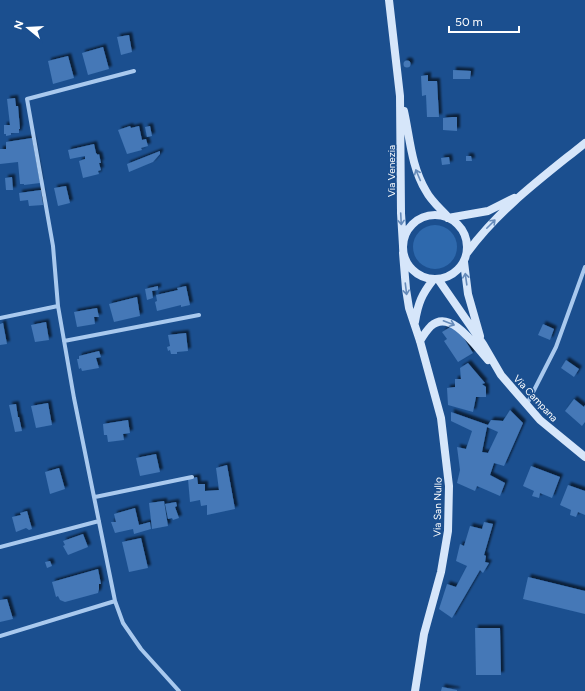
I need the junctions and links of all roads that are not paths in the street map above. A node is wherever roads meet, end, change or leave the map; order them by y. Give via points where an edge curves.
1 (389, 0) edge
2 (134, 71) dead end
3 (400, 96) junction
4 (585, 143) edge
5 (521, 195) junction
6 (448, 218) junction
7 (403, 250) junction
8 (467, 254) junction
9 (464, 262) junction
10 (585, 267) edge
11 (435, 279) junction
12 (58, 306) junction
13 (199, 315) dead end
14 (0, 318) edge
15 (415, 324) junction
16 (64, 341) junction
17 (420, 341) junction
18 (483, 344) junction
19 (501, 375) junction
20 (527, 405) junction
21 (585, 457) edge
22 (192, 477) dead end
23 (95, 497) junction
24 (99, 521) junction
25 (0, 547) edge
26 (115, 601) junction
27 (0, 636) edge
28 (179, 691) edge
29 (415, 691) edge

1 - 3 main road, Via Venezia
2 - 12 street via 27,99 53,246
6 -> 3 main road, Via Venezia via 426,193 417,174
3 -> 7 main road, Via Venezia
4 - 5 main road
5 - 6 main road via 488,211
8 -> 5 main road via 478,238
6 - 7 main road via 431,215 419,220 409,229
6 - 8 main road via 464,233
7 - 11 main road via 406,261 414,271 424,278
7 -> 15 main road, Via San Nullo via 409,308
8 - 9 main road
9 - 11 main road via 451,276
18 -> 9 main road, Via Campana via 472,308
10 - 20 street via 556,347
11 - 15 main road, Via San Nullo via 423,294
11 - 18 main road, Via Campana
12 - 14 street
12 - 16 street
13 - 16 street
15 - 17 main road, Via San Nullo
16 - 23 street
17 -> 19 main road via 431,326 443,320 456,326
17 - 29 main road, Via San Nullo via 441,418 449,486 448,531 441,572 424,634
18 - 19 main road, Via Campana
19 - 20 main road, Via Campana
20 - 21 main road, Via Campana via 540,420
22 - 23 street
23 - 24 street
24 - 25 street
24 - 26 street
26 - 27 street
26 - 28 street via 123,623 141,649

